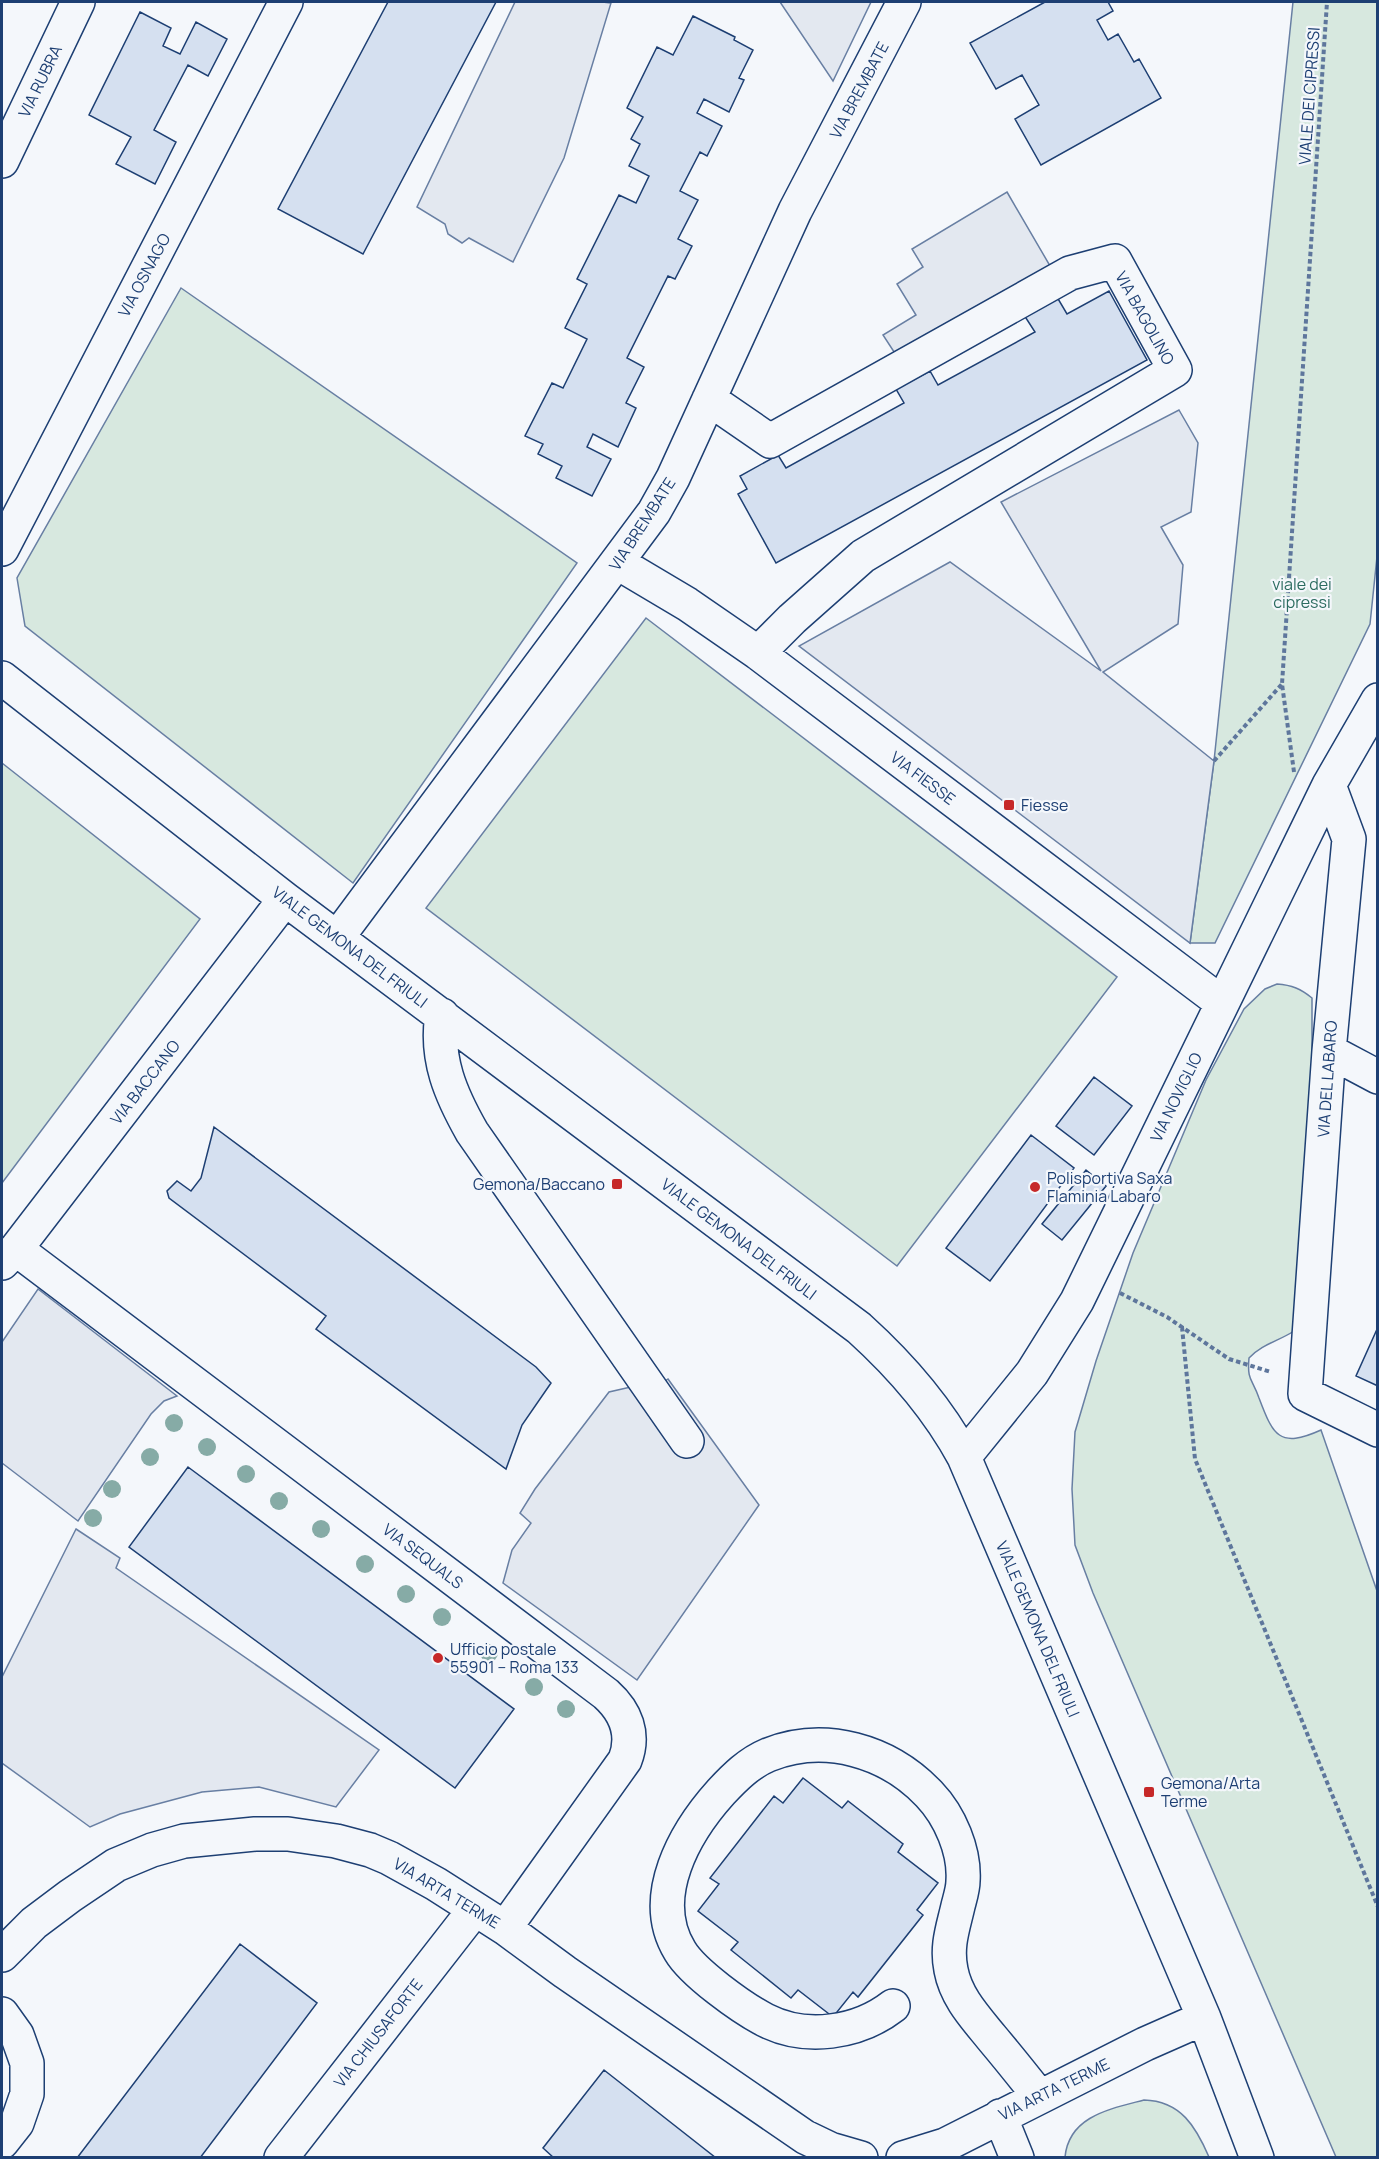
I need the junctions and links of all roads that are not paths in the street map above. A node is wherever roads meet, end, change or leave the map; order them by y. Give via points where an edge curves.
1 (78, 2) edge
2 (286, 2) edge
3 (904, 2) edge
4 (2, 161) edge
5 (709, 399) junction
6 (2, 549) edge
7 (618, 563) junction
8 (758, 653) junction
9 (2, 678) edge
10 (1377, 700) edge
11 (1329, 785) junction
12 (285, 899) junction
13 (337, 938) junction
14 (1222, 1003) junction
15 (442, 1016) junction
16 (1329, 1051) junction
17 (1377, 1077) edge
18 (9, 1256) edge
19 (1377, 1430) edge
20 (687, 1441) dead end
21 (964, 1457) junction
22 (475, 1909) junction
23 (505, 1928) junction
24 (2, 1955) edge
25 (893, 2006) dead end
26 (2, 2014) edge
27 (1204, 2018) junction
28 (1039, 2096) junction
29 (1000, 2116) junction
30 (2, 2142) edge
31 (281, 2157) edge
32 (861, 2157) edge
33 (903, 2157) edge
34 (1017, 2157) edge
35 (1257, 2157) edge
36 (1277, 2157) edge

1 - 4 street, VIA RUBRA
2 - 6 street, VIA OSNAGO
3 - 5 street, VIA BREMBATE via 795,211
5 - 7 street, VIA BREMBATE via 674,478
5 - 8 street, VIA BAGOLINO via 770,441 1070,273 1114,261 1175,370 863,555
7 - 8 street, VIA FIESSE
7 - 13 street, VIA BREMBATE
8 - 14 street, VIA FIESSE
9 - 12 street, VIALE GEMONA DEL FRIULI
10 - 11 street
11 - 14 street, VIA NOVIGLIO
11 - 16 street, VIA DEL LABARO via 1349,839
12 - 13 street, VIALE GEMONA DEL FRIULI
12 - 18 street, VIA BACCANO
13 - 15 street, VIALE GEMONA DEL FRIULI
14 - 21 street, VIA NOVIGLIO via 1088,1280 1032,1373
15 - 20 street via 442,1062 453,1096 472,1132
15 - 21 street, VIALE GEMONA DEL FRIULI via 859,1328 928,1400
16 - 17 street
16 - 19 street, VIA DEL LABARO via 1305,1394
18 - 23 street, VIA SEQUALS via 606,1694 622,1710 630,1733 625,1760
21 - 27 street, VIALE GEMONA DEL FRIULI
22 - 23 street, VIA ARTA TERME
22 - 24 street, VIA ARTA TERME via 412,1870 370,1850 288,1834 229,1836 184,1841 116,1865 43,1916
22 - 31 street, VIA CHIUSAFORTE
23 - 32 street, VIA ARTA TERME via 778,2120 830,2149
25 - 28 street via 874,2020 842,2029 809,2032 785,2028 760,2017 713,1983 680,1950 672,1934 668,1904 674,1865 699,1819 732,1781 757,1760 797,1747 848,1748 883,1758 930,1795 948,1821 962,1864 963,1881 949,1938 953,1980 965,2003
26 - 30 street via 18,2035 27,2063 27,2094 17,2123
27 - 28 street, VIA ARTA TERME
27 - 35 street, VIALE GEMONA DEL FRIULI
27 - 36 street, VIALE GEMONA DEL FRIULI
28 - 29 street, VIA ARTA TERME
29 - 33 street, VIA ARTA TERME via 945,2145
29 - 34 street

